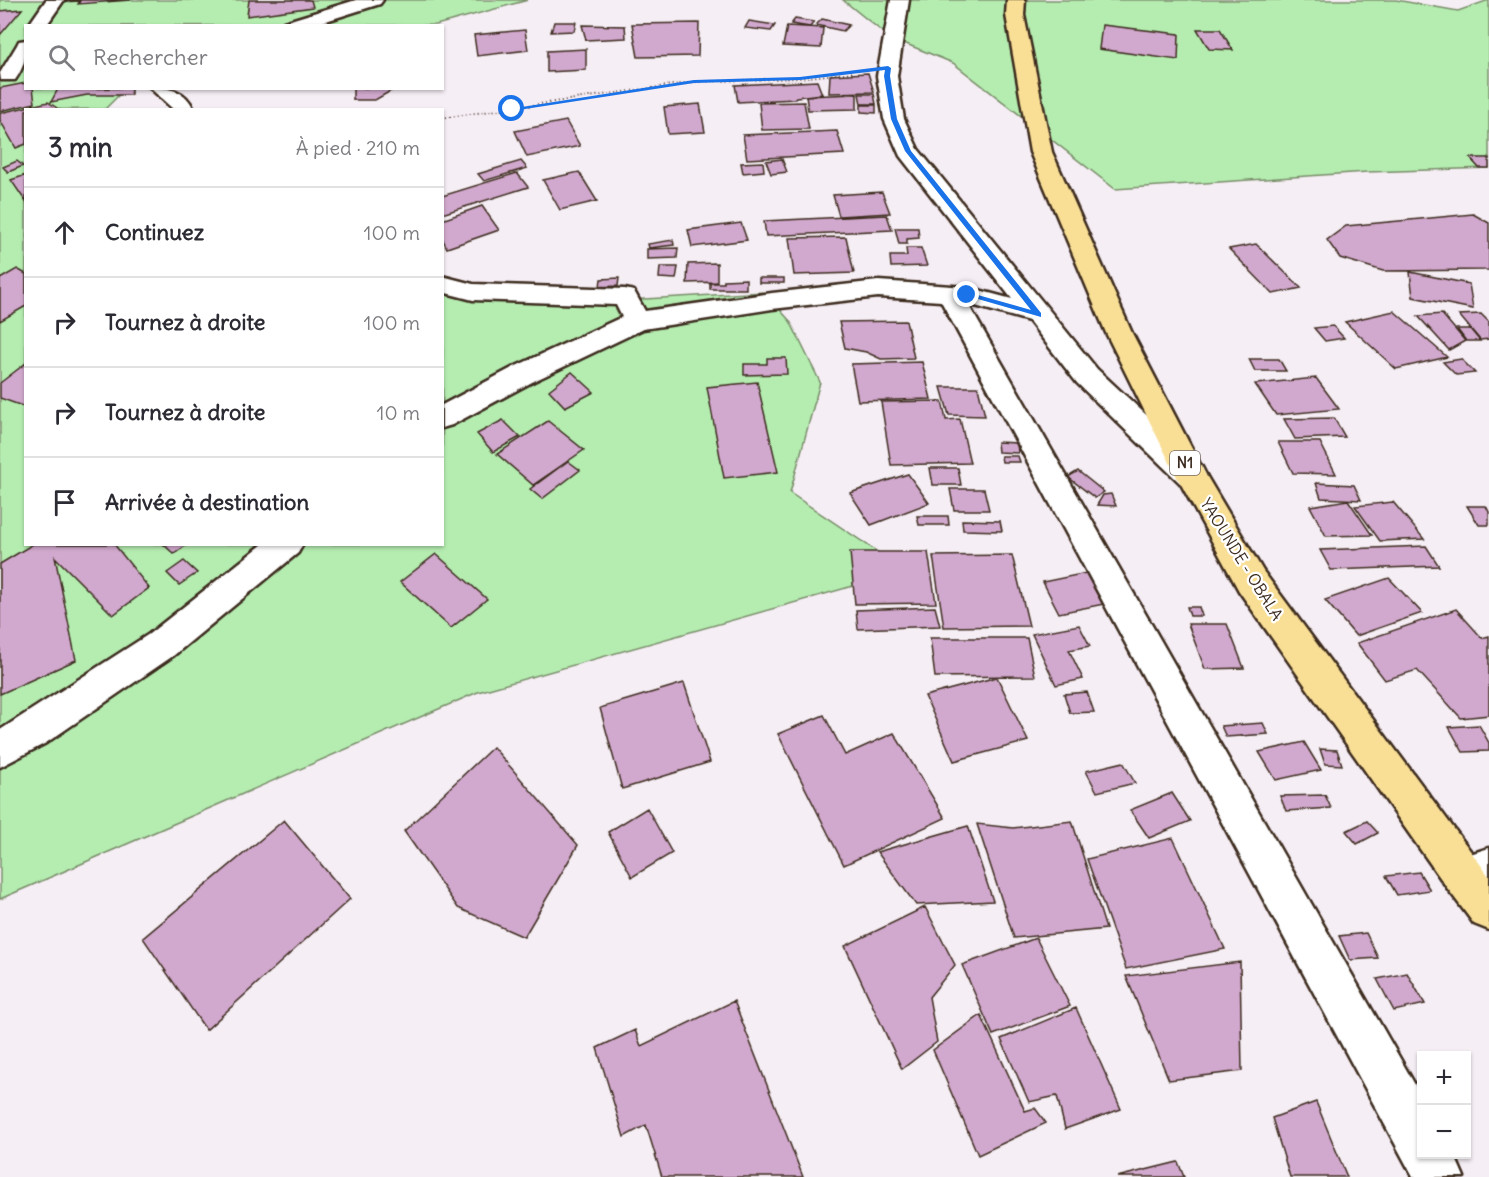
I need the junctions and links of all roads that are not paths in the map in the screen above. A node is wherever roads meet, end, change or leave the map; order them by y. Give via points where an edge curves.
1 (55, 0) edge
2 (374, 0) edge
3 (900, 0) edge
4 (1016, 0) edge
5 (38, 24) edge
6 (296, 24) edge
7 (24, 49) edge
8 (11, 76) edge
9 (164, 90) edge
10 (187, 101) edge
11 (444, 285) edge
12 (950, 294) junction
13 (1038, 315) junction
14 (637, 321) junction
15 (444, 417) edge
16 (1191, 476) junction
17 (285, 546) edge
18 (0, 749) edge
19 (1476, 872) edge
20 (1489, 909) edge
21 (1417, 1135) edge
22 (1429, 1159) edge
23 (1440, 1177) edge

1 - 5 street
2 - 6 street
3 - 13 street via 887,76 894,119 908,151
4 - 16 highway, YAOUNDE - OBALA / N1 via 1015,15 1041,152 1119,333
7 - 8 street
9 - 10 street
11 - 14 street via 473,292 625,297
12 - 13 street
12 - 14 street via 878,290
12 - 21 street
13 - 16 street via 1087,376
14 - 15 street
16 - 19 highway, YAOUNDE - OBALA / N1 via 1251,581
17 - 18 street via 161,645
19 - 20 highway, YAOUNDE - OBALA / N1
22 - 23 street

